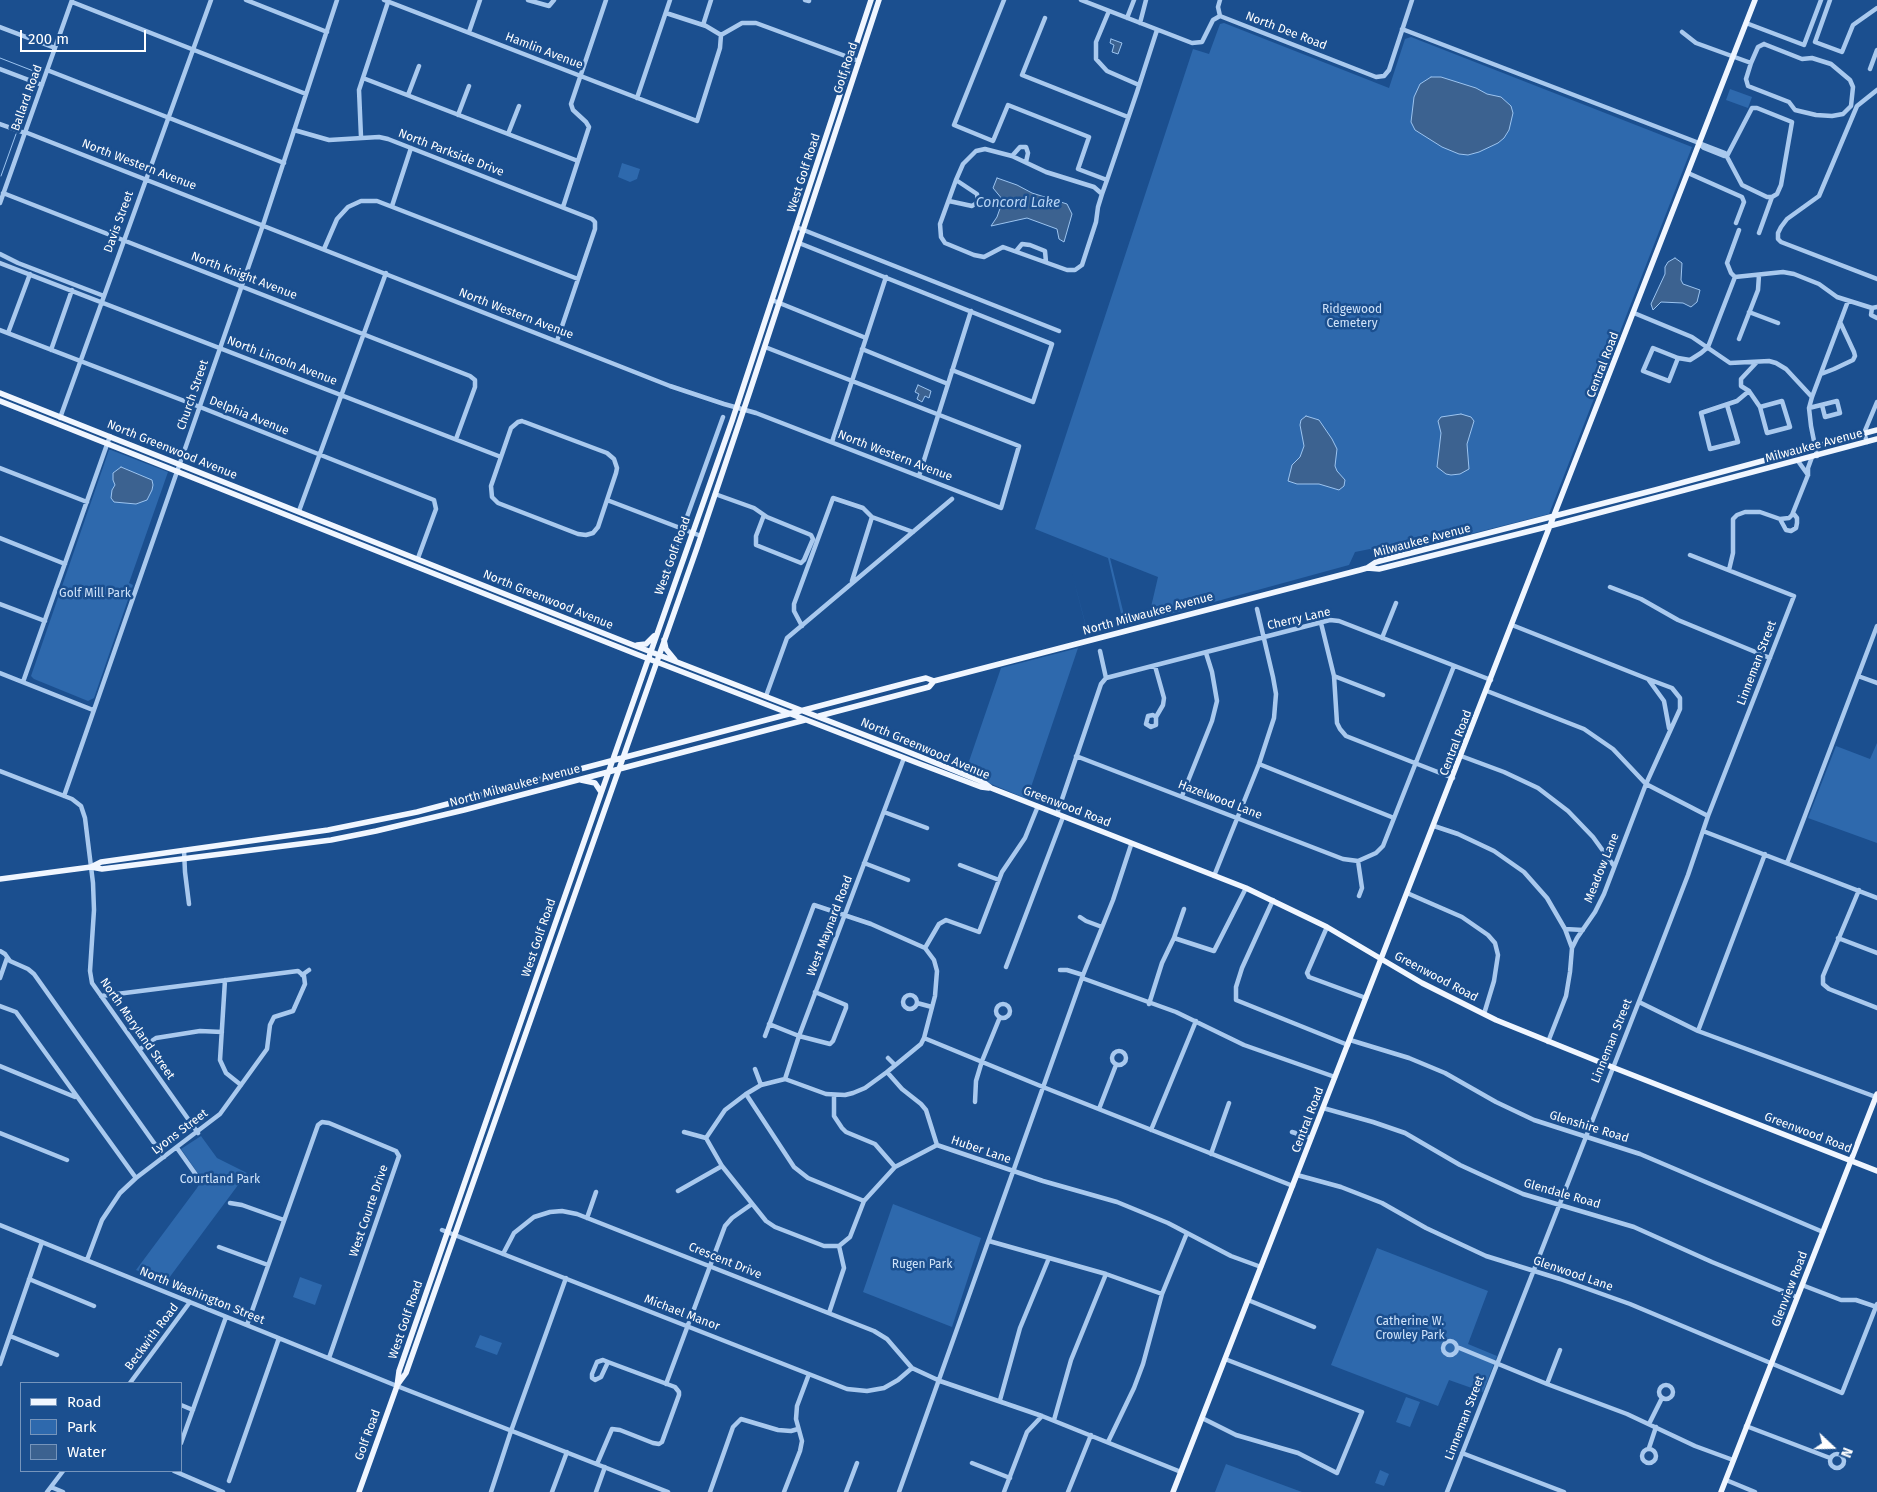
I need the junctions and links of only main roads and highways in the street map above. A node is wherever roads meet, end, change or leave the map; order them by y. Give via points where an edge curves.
1 (871, 0) edge
2 (879, 0) edge
3 (1755, 0) edge
4 (837, 126) joint
5 (0, 393) edge
6 (0, 401) edge
7 (1877, 430) edge
8 (1877, 439) edge
9 (1664, 487) junction
10 (1629, 506) junction
11 (1555, 516) junction
12 (1551, 526) junction
13 (1367, 568) junction
14 (659, 628) junction
15 (664, 640) junction
16 (628, 643) junction
17 (650, 651) junction
18 (636, 654) junction
19 (659, 655) junction
20 (648, 659) junction
21 (676, 661) junction
22 (657, 662) junction
23 (643, 673) junction
24 (934, 681) junction
25 (766, 704) junction
26 (803, 710) junction
27 (840, 711) junction
28 (790, 714) junction
29 (819, 716) junction
30 (769, 719) junction
31 (806, 720) junction
32 (844, 726) junction
33 (623, 757) junction
34 (612, 760) junction
35 (619, 769) junction
36 (608, 772) junction
37 (579, 780) junction
38 (991, 788) junction
39 (601, 792) junction
40 (91, 867) junction
41 (0, 879) edge
42 (1382, 959) junction
43 (1876, 1095) edge
44 (1851, 1160) junction
45 (1877, 1171) edge
46 (397, 1386) junction
47 (359, 1492) edge
48 (1173, 1492) edge
49 (1721, 1492) edge

1 - 14 main road, West Golf Road via 737,408
2 - 4 main road, Golf Road
3 - 11 main road, Central Road
4 - 15 main road, West Golf Road
5 - 16 main road, North Greenwood Avenue
6 - 18 main road, North Greenwood Avenue
7 - 9 main road, Milwaukee Avenue
8 - 10 main road, Milwaukee Avenue
9 - 10 main road via 1660,495
9 - 11 main road, Milwaukee Avenue
10 - 12 main road, Milwaukee Avenue
11 - 12 main road, Central Road
11 - 13 main road, Milwaukee Avenue via 1376,562
12 - 13 main road, Milwaukee Avenue via 1379,569
12 - 42 main road, Central Road
13 - 24 main road, North Milwaukee Avenue
14 - 16 main road via 645,644
14 - 17 main road, West Golf Road
15 - 19 main road, West Golf Road
15 - 21 main road via 666,649
16 - 17 main road, North Greenwood Avenue
17 - 19 main road, North Greenwood Avenue
17 - 20 main road, West Golf Road
18 - 20 main road, North Greenwood Avenue
18 - 23 main road
19 - 21 main road, North Greenwood Avenue
19 - 22 main road, West Golf Road
20 - 22 main road, North Greenwood Avenue
20 - 23 main road, West Golf Road
21 - 26 main road, North Greenwood Avenue
22 - 25 main road, North Greenwood Avenue
22 - 33 main road, West Golf Road
23 - 34 main road, West Golf Road
24 - 26 main road, North Milwaukee Avenue via 926,678
24 - 27 main road, North Milwaukee Avenue via 929,687
25 - 28 main road, North Greenwood Avenue
25 - 30 main road via 770,709
26 - 28 main road, North Milwaukee Avenue
26 - 29 main road, North Greenwood Avenue
27 - 29 main road, North Milwaukee Avenue
27 - 32 main road via 838,719
28 - 30 main road, North Milwaukee Avenue
28 - 31 main road, North Greenwood Avenue
29 - 31 main road, North Milwaukee Avenue
29 - 32 main road, North Greenwood Avenue
30 - 33 main road, North Milwaukee Avenue
31 - 35 main road, North Milwaukee Avenue
31 - 38 main road, North Greenwood Avenue via 981,787
32 - 38 main road, North Greenwood Avenue
33 - 34 main road, North Milwaukee Avenue
33 - 35 main road, West Golf Road
34 - 36 main road, West Golf Road
34 - 40 main road, North Milwaukee Avenue via 381,820 101,862
35 - 36 main road, North Milwaukee Avenue
35 - 46 main road, West Golf Road via 406,1373
36 - 37 main road, North Milwaukee Avenue
36 - 39 main road, West Golf Road
37 - 39 main road via 595,783
37 - 40 main road, North Milwaukee Avenue via 376,831 305,844 102,869
38 - 42 main road, Greenwood Road via 1246,888 1327,927
39 - 46 main road, West Golf Road via 444,1231 398,1371
40 - 41 main road, North Milwaukee Avenue
42 - 44 main road, Greenwood Road via 1422,983 1548,1042
42 - 48 main road, Central Road
43 - 44 main road, Glenview Road
44 - 45 main road, Greenwood Road
44 - 49 main road, Glenview Road
46 - 47 main road, Golf Road

